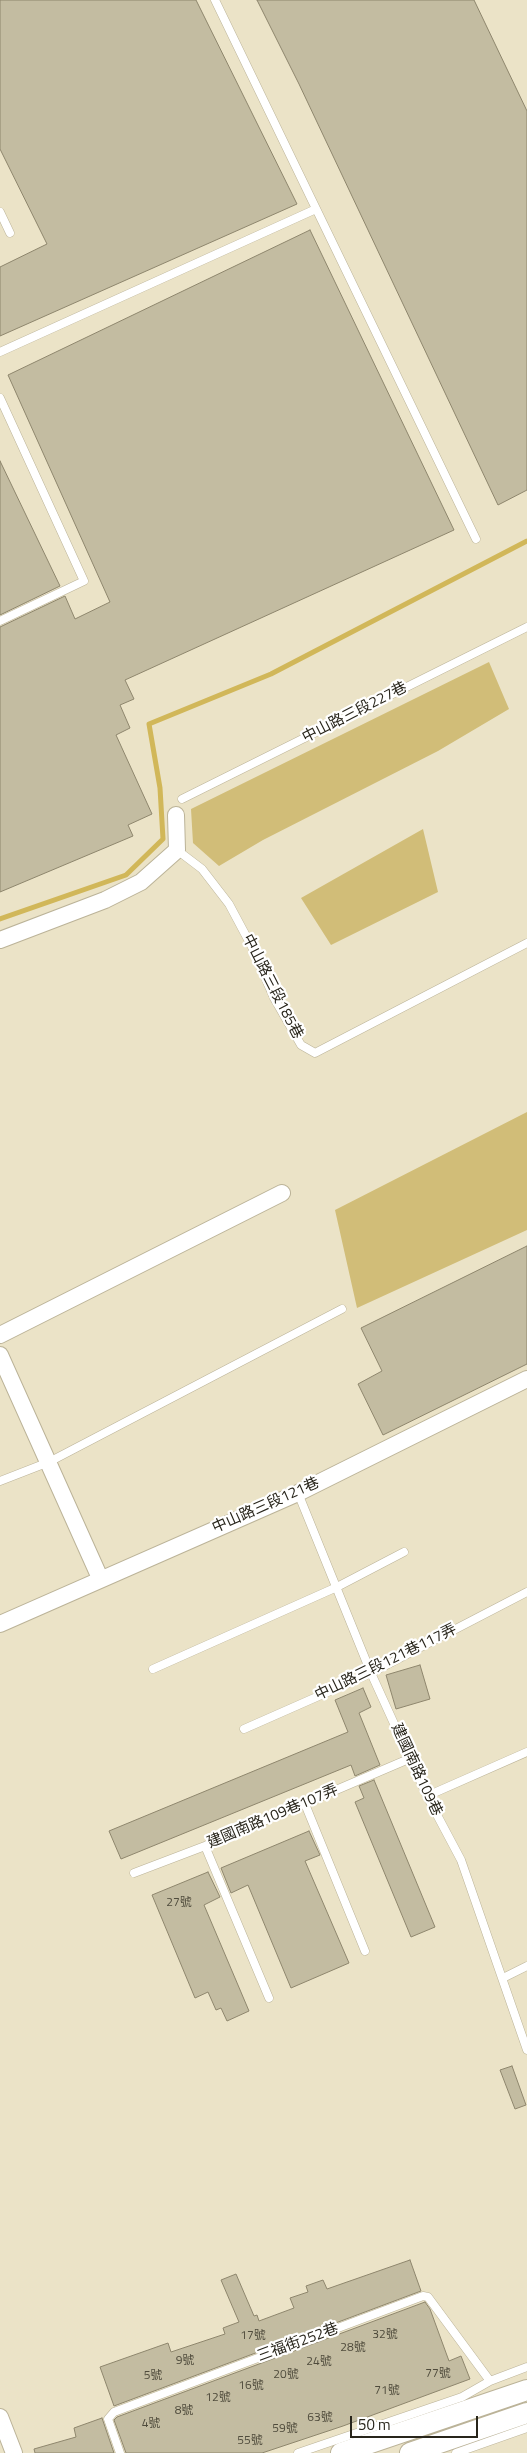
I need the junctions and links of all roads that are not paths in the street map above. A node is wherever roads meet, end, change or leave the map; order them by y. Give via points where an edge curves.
1 (215, 0) edge
2 (316, 209) junction
3 (0, 212) edge
4 (10, 233) dead end
5 (0, 352) edge
6 (0, 398) edge
7 (476, 538) dead end
8 (0, 621) edge
9 (527, 627) edge
10 (182, 799) dead end
11 (176, 815) dead end
12 (177, 850) junction
13 (0, 940) edge
14 (527, 943) edge
15 (282, 1193) dead end
16 (342, 1309) dead end
17 (0, 1335) edge
18 (0, 1355) edge
19 (527, 1379) edge
20 (49, 1462) junction
21 (0, 1480) edge
22 (298, 1493) junction
23 (404, 1552) dead end
24 (100, 1578) junction
25 (337, 1587) junction
26 (527, 1592) edge
27 (0, 1624) edge
28 (153, 1669) dead end
29 (372, 1673) junction
30 (244, 1729) dead end
31 (527, 1752) edge
32 (410, 1758) junction
33 (427, 1796) junction
34 (305, 1804) junction
35 (205, 1846) junction
36 (134, 1873) dead end
37 (365, 1951) dead end
38 (527, 1966) edge
39 (503, 1978) junction
40 (269, 1998) dead end
41 (527, 2050) edge
42 (527, 2368) edge
43 (490, 2381) junction
44 (524, 2391) edge
45 (527, 2413) edge
46 (0, 2417) edge
47 (527, 2428) edge
48 (14, 2453) edge
49 (120, 2453) edge
50 (298, 2453) edge
51 (341, 2453) edge
52 (410, 2453) edge
53 (456, 2453) edge

1 - 2 lane
2 - 5 lane
2 - 7 lane
3 - 4 lane
6 - 8 lane via 84,581
9 - 10 lane, 中山路三段227巷
11 - 12 street
12 - 13 street via 141,882 105,900
12 - 14 lane, 中山路三段185巷 via 202,869 229,904 274,998 301,1045 316,1052
15 - 17 street
16 - 20 lane
18 - 20 street
19 - 22 street, 中山路三段121巷
20 - 21 lane
20 - 24 street
22 - 24 street, 中山路三段121巷
22 - 25 lane, 建國南路109巷
23 - 25 lane
24 - 27 street, 中山路三段121巷
25 - 28 lane
25 - 29 lane, 建國南路109巷
26 - 29 lane, 中山路三段121巷117弄
29 - 30 lane, 中山路三段121巷117弄
29 - 32 lane, 建國南路109巷
31 - 33 lane
32 - 33 lane, 建國南路109巷
32 - 34 lane, 建國南路109巷107弄
33 - 39 lane, 建國南路109巷 via 461,1860
34 - 35 lane, 建國南路109巷107弄
34 - 37 lane
35 - 36 lane, 建國南路109巷107弄
35 - 40 lane
38 - 39 lane
39 - 41 lane, 建國南路109巷
42 - 43 lane
43 - 49 lane, 三福街252巷 via 428,2297 423,2296 114,2412 108,2418
43 - 50 lane via 462,2397
44 - 51 street
45 - 52 street
46 - 48 street
47 - 53 lane

